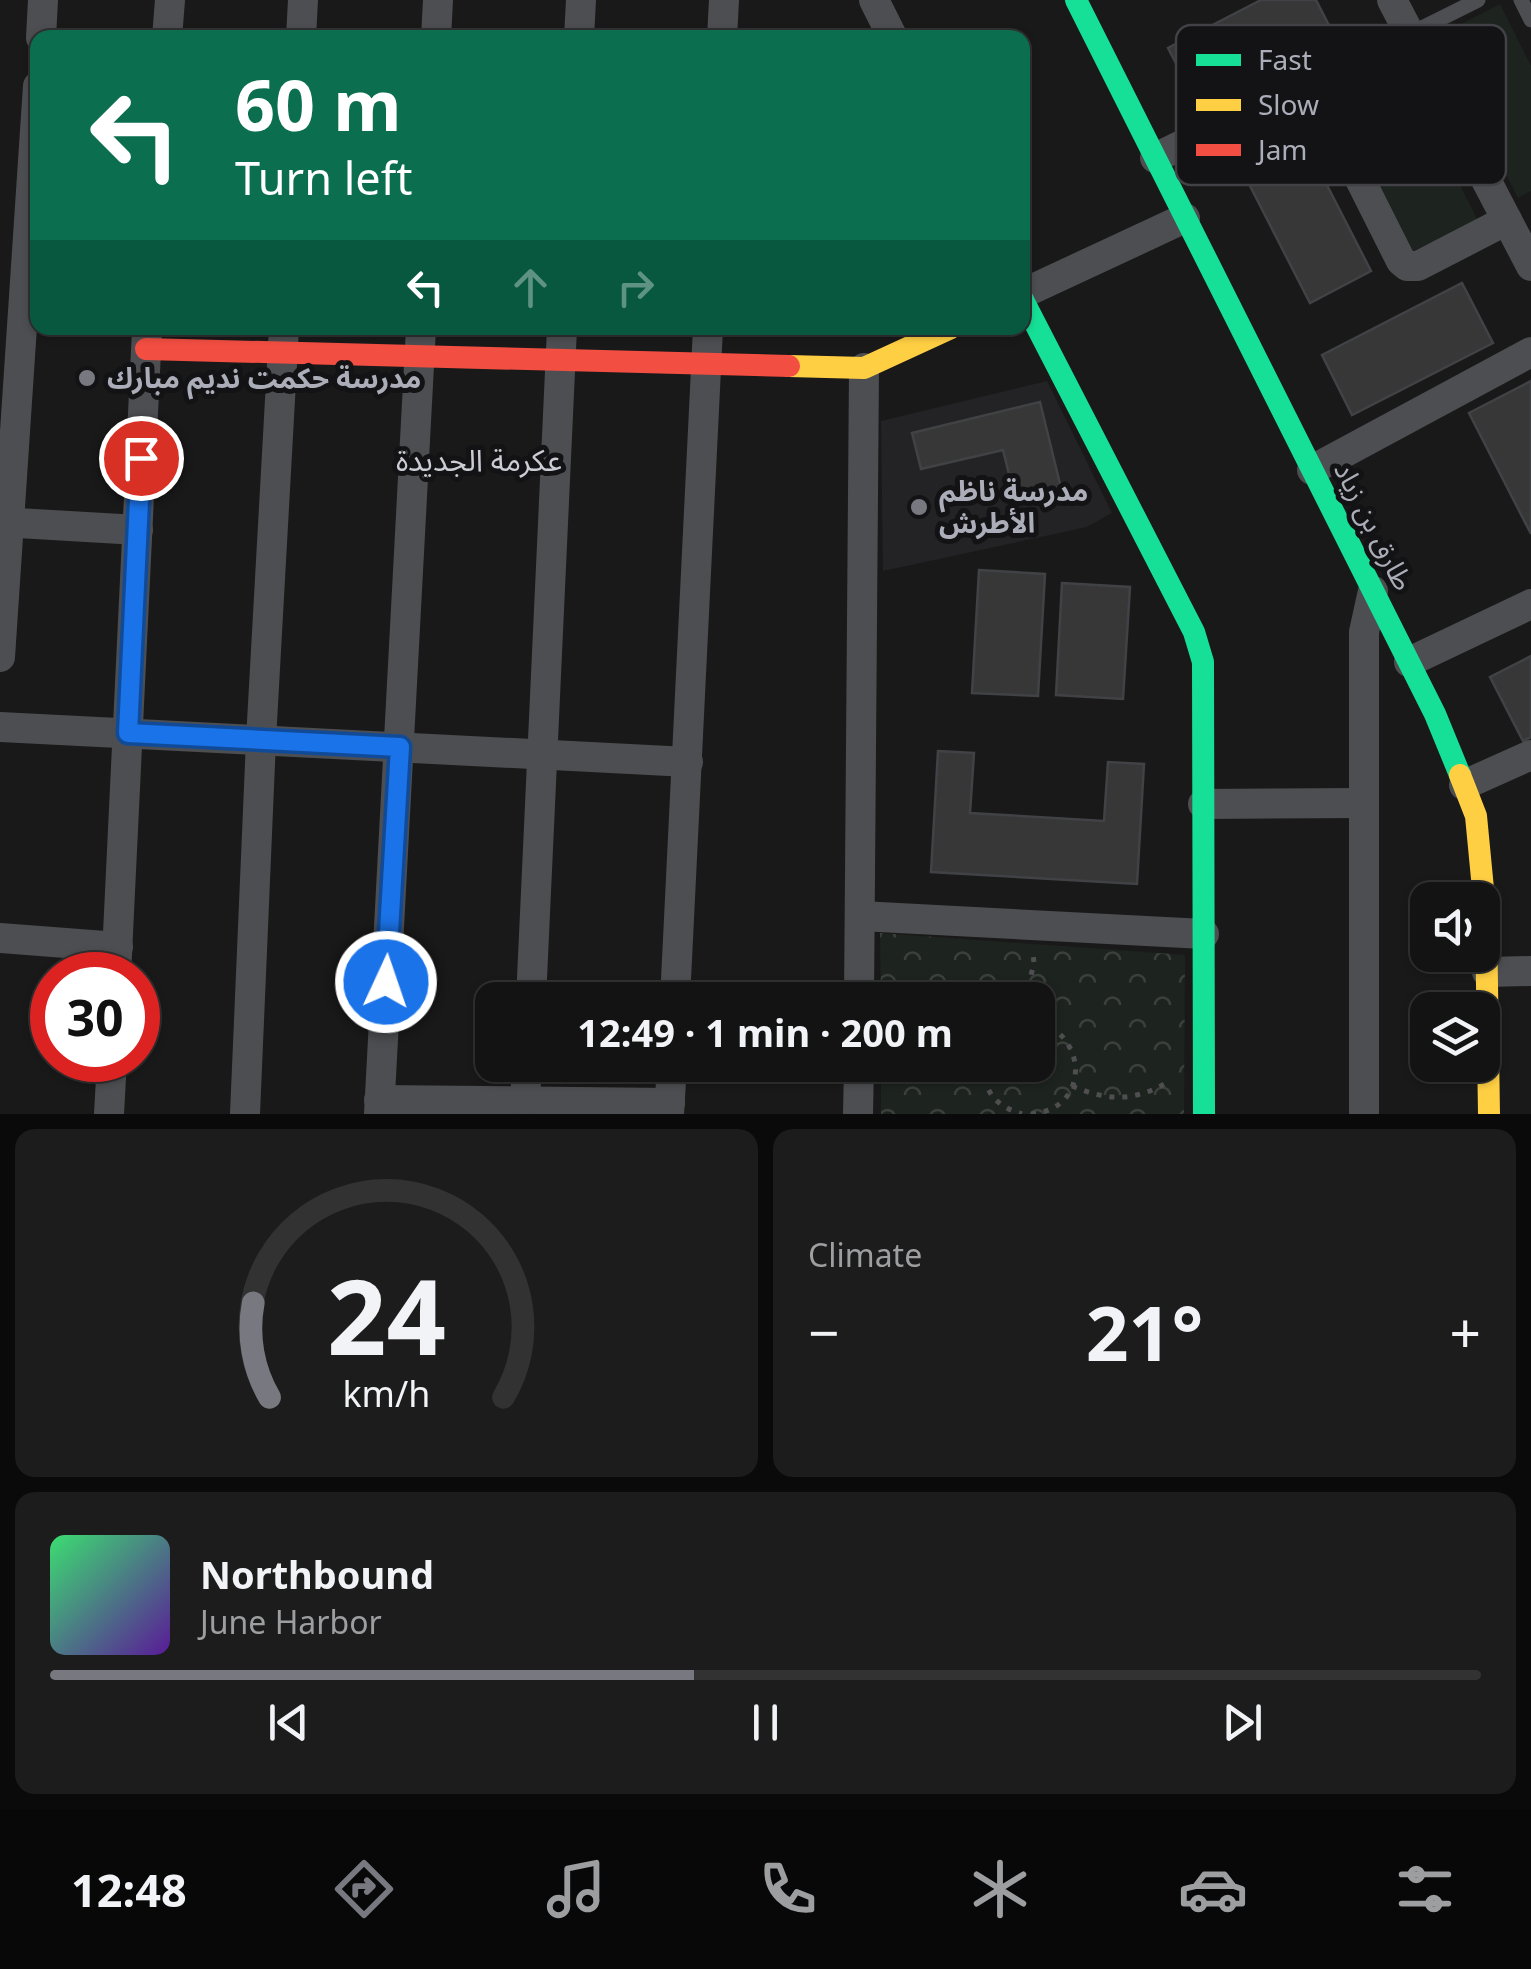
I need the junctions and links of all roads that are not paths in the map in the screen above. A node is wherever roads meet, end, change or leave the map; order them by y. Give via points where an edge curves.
1 (43, 0) edge
2 (170, 0) edge
3 (303, 0) edge
4 (438, 0) edge
5 (581, 0) edge
6 (724, 0) edge
7 (874, 0) edge
8 (1076, 0) edge
9 (1392, 0) edge
10 (1478, 0) edge
11 (1520, 0) edge
12 (1531, 20) edge
13 (1405, 25) edge
14 (1428, 25) edge
15 (41, 30) edge
16 (168, 30) edge
17 (301, 30) edge
18 (436, 30) edge
19 (579, 30) edge
20 (722, 30) edge
21 (889, 30) edge
22 (1176, 148) edge
23 (1155, 158) junction
24 (30, 184) edge
25 (1362, 185) edge
26 (1489, 185) edge
27 (1185, 218) junction
28 (1507, 220) junction
29 (1531, 266) edge
30 (1030, 292) edge
31 (20, 306) edge
32 (1030, 312) edge
33 (562, 335) edge
34 (708, 335) edge
35 (937, 335) edge
36 (147, 338) edge
37 (283, 340) edge
38 (421, 342) edge
39 (1531, 352) edge
40 (560, 359) junction
41 (707, 364) junction
42 (864, 368) junction
43 (1312, 470) junction
44 (4, 522) edge
45 (138, 530) junction
46 (1373, 591) junction
47 (1531, 604) edge
48 (0, 658) edge
49 (1409, 662) junction
50 (0, 727) edge
51 (128, 733) junction
52 (260, 740) junction
53 (400, 747) junction
54 (544, 754) junction
55 (1531, 755) edge
56 (688, 762) junction
57 (1464, 785) junction
58 (1364, 802) junction
59 (1203, 804) junction
60 (1482, 882) edge
61 (860, 916) junction
62 (1204, 934) junction
63 (0, 938) edge
64 (71, 952) edge
65 (117, 952) edge
66 (1531, 971) edge
67 (1487, 972) edge
68 (1500, 972) edge
69 (532, 982) edge
70 (676, 982) edge
71 (859, 982) edge
72 (111, 1082) edge
73 (527, 1082) edge
74 (671, 1082) edge
75 (859, 1082) edge
76 (526, 1102) junction
77 (379, 1107) edge
78 (669, 1108) edge
79 (109, 1114) edge
80 (245, 1114) edge
81 (858, 1114) edge
82 (1204, 1114) edge
83 (1364, 1114) edge
84 (1490, 1114) edge

1 - 15 street
2 - 16 street
3 - 17 street
4 - 18 street
5 - 19 street
6 - 20 street
7 - 21 street
8 - 23 street, طارق بن زياد
9 - 13 street
10 - 14 lane
11 - 12 lane
22 - 23 street
23 - 27 street, طارق بن زياد
24 - 31 street
25 - 28 street via 1406,266
26 - 28 street
27 - 30 street
27 - 43 street, طارق بن زياد
28 - 29 street
31 - 44 street
32 - 59 street via 1194,632 1202,662
33 - 40 street
34 - 41 street
35 - 42 street
36 - 37 street
36 - 45 street
37 - 38 street
37 - 52 street
38 - 40 street
38 - 53 street
39 - 43 street
40 - 41 street
40 - 54 street
41 - 42 street
41 - 56 street
42 - 61 street
43 - 46 street, طارق بن زياد
44 - 45 street
44 - 48 street
45 - 51 street
46 - 49 street, طارق بن زياد
46 - 58 street via 1364,632
47 - 49 street
49 - 57 street, طارق بن زياد
50 - 51 street
51 - 52 street
51 - 65 street
52 - 53 street
52 - 80 street
53 - 54 street
53 - 77 street
54 - 56 street
54 - 69 street
55 - 57 street
56 - 70 street
57 - 60 street, طارق بن زياد via 1476,816
58 - 59 street
58 - 83 street
59 - 62 street
61 - 62 street
61 - 71 street
62 - 82 street
63 - 64 street
66 - 68 street
67 - 84 street, طارق بن زياد
72 - 79 street
73 - 76 street
74 - 78 street
75 - 81 street
76 - 77 street
76 - 78 street

